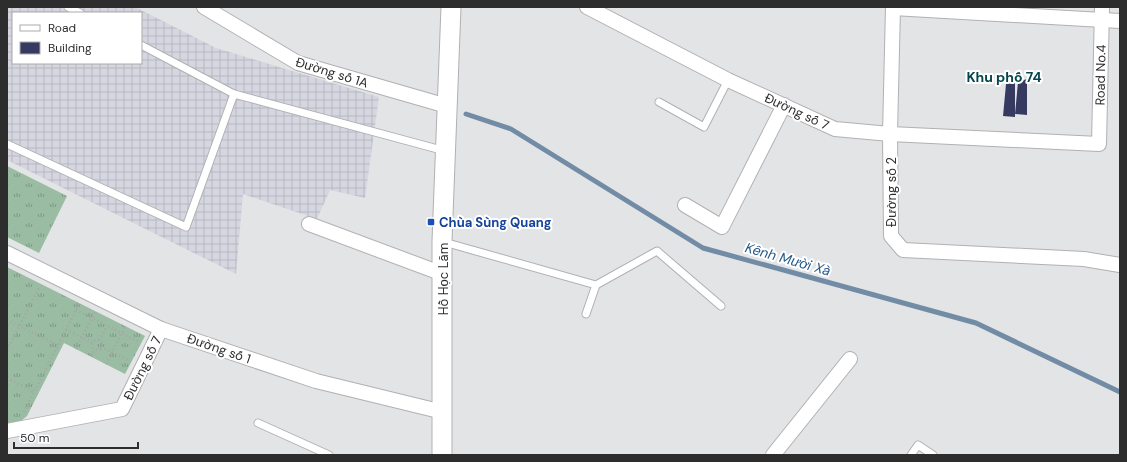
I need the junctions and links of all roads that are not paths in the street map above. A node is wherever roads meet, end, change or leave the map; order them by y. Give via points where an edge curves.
1 (68, 7) edge
2 (204, 7) edge
3 (451, 7) edge
4 (587, 7) edge
5 (893, 7) edge
6 (78, 12) edge
7 (1102, 13) edge
8 (1120, 21) edge
9 (142, 46) edge
10 (728, 80) junction
11 (234, 94) junction
12 (659, 102) dead end
13 (784, 105) junction
14 (447, 106) junction
15 (890, 134) junction
16 (7, 144) edge
17 (1099, 144) joint
18 (445, 152) junction
19 (685, 205) dead end
20 (309, 224) dead end
21 (442, 241) junction
22 (7, 253) edge
23 (1120, 265) edge
24 (443, 274) junction
25 (596, 285) junction
26 (721, 306) dead end
27 (586, 314) dead end
28 (161, 329) junction
29 (850, 359) dead end
30 (443, 412) junction
31 (258, 423) dead end
32 (7, 431) edge
33 (329, 455) edge
34 (442, 455) edge
35 (773, 455) edge
36 (911, 455) edge
37 (933, 455) edge

1 - 6 lane
2 - 14 street, Đường số 1A via 298,63
3 - 14 main road, Hồ Học Lãm
4 - 10 street, Đường số 7
5 - 7 street
5 - 15 street, Đường số 2
7 - 8 street
7 - 17 street, Road No.4
9 - 11 lane
10 - 12 lane via 704,127
10 - 13 street, Đường số 7
11 - 16 lane via 186,227
11 - 18 lane
13 - 15 street, Đường số 7 via 835,129
13 - 19 street via 722,227
14 - 18 main road, Hồ Học Lãm
15 - 17 street, Đường số 7
15 - 23 street, Đường số 2 via 891,236 903,250 1084,258
18 - 21 main road, Hồ Học Lãm
20 - 24 street
21 - 24 main road, Hồ Học Lãm
21 - 25 lane
22 - 28 street, Đường số 1
24 - 30 main road, Hồ Học Lãm
25 - 26 lane via 657,251
25 - 27 lane
28 - 30 street, Đường số 1 via 316,381
28 - 32 street, Đường số 7 via 122,409
29 - 35 street
30 - 34 main road, Hồ Học Lãm
31 - 33 lane
36 - 37 lane via 918,445

